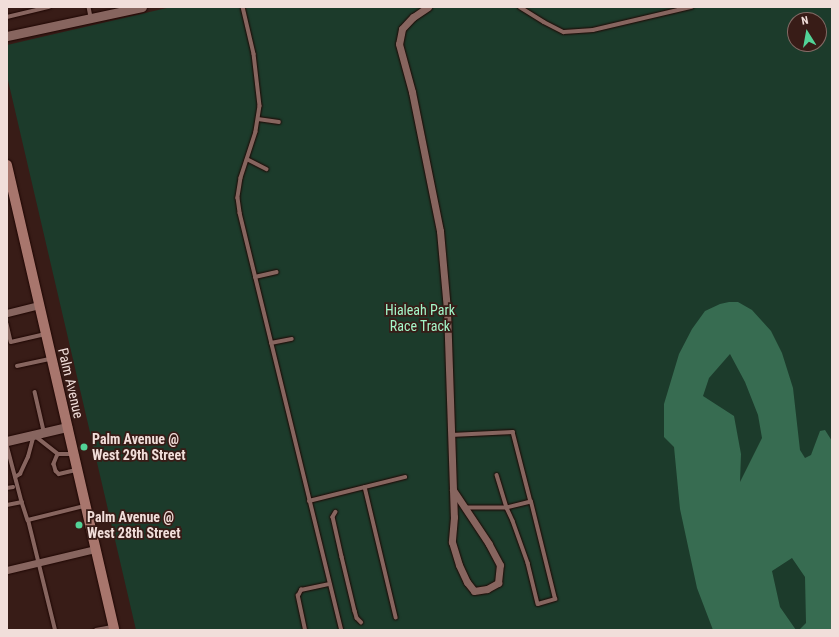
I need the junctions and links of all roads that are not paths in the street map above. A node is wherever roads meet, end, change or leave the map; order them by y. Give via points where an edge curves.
1 (49, 7) edge
2 (89, 7) edge
3 (142, 7) edge
4 (243, 7) edge
5 (428, 7) edge
6 (520, 7) edge
7 (691, 7) edge
8 (7, 16) edge
9 (91, 18) junction
10 (7, 36) edge
11 (258, 119) junction
12 (280, 122) dead end
13 (247, 159) junction
14 (7, 167) edge
15 (267, 169) dead end
16 (276, 272) dead end
17 (255, 277) junction
18 (39, 305) junction
19 (7, 312) edge
20 (7, 324) edge
21 (46, 334) junction
22 (292, 339) dead end
23 (271, 343) junction
24 (52, 358) junction
25 (17, 366) dead end
26 (35, 392) dead end
27 (67, 427) junction
28 (44, 432) junction
29 (451, 434) junction
30 (34, 435) junction
31 (7, 441) edge
32 (7, 445) edge
33 (58, 454) junction
34 (73, 454) junction
35 (77, 470) junction
36 (497, 475) dead end
37 (15, 477) junction
38 (405, 477) dead end
39 (13, 487) dead end
40 (364, 487) junction
41 (7, 488) edge
42 (453, 490) junction
43 (309, 501) junction
44 (22, 502) junction
45 (531, 502) junction
46 (7, 505) edge
47 (86, 506) junction
48 (466, 508) junction
49 (507, 508) junction
50 (336, 512) dead end
51 (28, 520) junction
52 (96, 549) junction
53 (39, 563) junction
54 (7, 570) edge
55 (330, 584) junction
56 (396, 617) dead end
57 (361, 622) dead end
58 (114, 628) edge
59 (55, 630) edge
60 (96, 630) edge
61 (305, 630) edge
62 (342, 630) edge

1 - 8 lane
2 - 9 lane
3 - 9 street
4 - 11 lane via 260,96
5 - 29 street via 413,17 402,29 399,44 412,92 440,231
6 - 7 lane via 564,32 593,30
9 - 10 street
11 - 12 lane
11 - 13 lane
13 - 15 lane
13 - 17 lane via 238,198
14 - 18 main road, Palm Avenue
16 - 17 lane
17 - 23 lane
18 - 19 street
18 - 21 main road, Palm Avenue
20 - 21 lane via 11,342
21 - 24 main road, Palm Avenue
22 - 23 lane
23 - 43 lane
24 - 25 lane
24 - 27 main road, Palm Avenue
26 - 28 lane
27 - 28 street
27 - 34 main road, Palm Avenue
28 - 30 street
29 - 42 street
29 - 45 lane via 513,432
30 - 31 street
30 - 33 lane
30 - 37 lane via 28,457 20,474
32 - 37 lane
33 - 34 lane
33 - 35 lane via 54,464 56,471 60,474
34 - 35 main road, Palm Avenue
35 - 47 main road, Palm Avenue
36 - 49 lane
37 - 44 lane
38 - 40 lane
39 - 41 lane
40 - 43 lane
40 - 56 lane
42 - 48 street
42 - 48 street via 452,542 459,565 474,591 487,589 498,583 500,565 490,544
43 - 55 lane
44 - 46 lane
44 - 51 lane
45 - 49 lane
45 - 49 lane via 555,599 538,604 525,556
47 - 51 lane
47 - 52 main road, Palm Avenue
48 - 49 lane
50 - 57 lane via 333,516 342,557 357,618
51 - 53 lane
52 - 53 street
52 - 58 main road, Palm Avenue
53 - 54 street
53 - 59 lane
55 - 61 lane via 301,590 298,596
55 - 62 lane
58 - 60 lane

